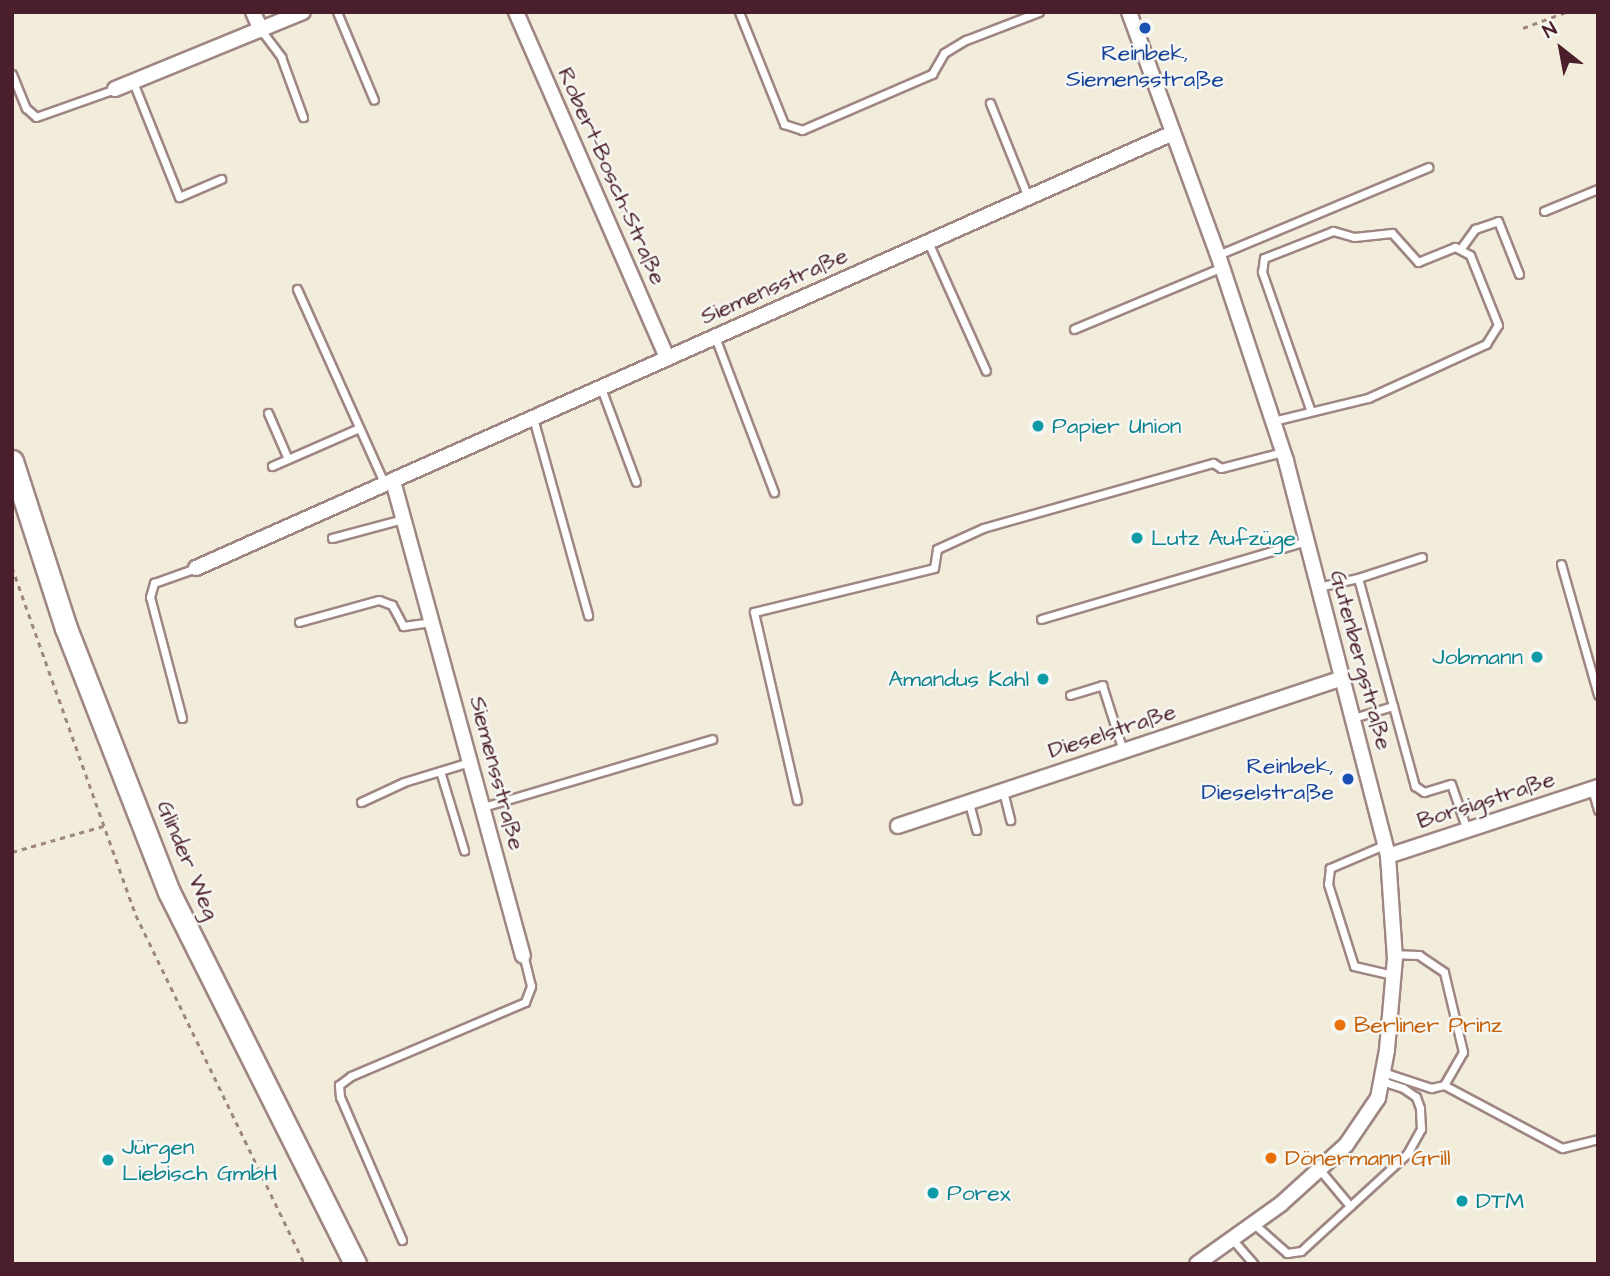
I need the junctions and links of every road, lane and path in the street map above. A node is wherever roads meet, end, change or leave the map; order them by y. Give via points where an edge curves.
1 (253, 12) edge
2 (303, 12) edge
3 (337, 12) edge
4 (516, 12) edge
5 (739, 12) edge
6 (1039, 12) edge
7 (1129, 12) edge
8 (1566, 12) edge
9 (1523, 28) dead end
10 (261, 30) junction
11 (12, 74) edge
12 (133, 82) junction
13 (115, 89) joint
14 (374, 100) dead end
15 (990, 103) dead end
16 (303, 117) dead end
17 (1173, 133) junction
18 (1428, 167) dead end
19 (221, 179) dead end
20 (1598, 189) edge
21 (1028, 198) junction
22 (1544, 211) dead end
23 (928, 243) junction
24 (1461, 248) junction
25 (1220, 261) junction
26 (1519, 274) dead end
27 (297, 289) dead end
28 (1074, 329) dead end
29 (715, 337) junction
30 (667, 358) junction
31 (986, 371) dead end
32 (601, 388) junction
33 (1310, 410) junction
34 (268, 413) dead end
35 (533, 418) junction
36 (1273, 421) junction
37 (359, 428) junction
38 (1283, 452) junction
39 (288, 459) junction
40 (12, 461) edge
41 (272, 466) dead end
42 (636, 482) dead end
43 (389, 483) junction
44 (774, 492) dead end
45 (403, 519) junction
46 (332, 537) dead end
47 (1306, 541) junction
48 (1422, 557) dead end
49 (1561, 564) dead end
50 (12, 566) edge
51 (196, 568) joint
52 (1358, 578) junction
53 (1317, 587) junction
54 (588, 615) dead end
55 (1041, 619) dead end
56 (299, 622) dead end
57 (431, 622) junction
58 (1340, 679) junction
59 (1070, 695) dead end
60 (1598, 695) edge
61 (1393, 706) junction
62 (182, 718) dead end
63 (1352, 719) junction
64 (712, 739) dead end
65 (1123, 751) junction
66 (470, 762) junction
67 (440, 771) junction
68 (1595, 788) edge
69 (1003, 791) junction
70 (797, 800) dead end
71 (361, 802) dead end
72 (969, 802) junction
73 (482, 808) junction
74 (1598, 810) edge
75 (1010, 820) dead end
76 (104, 826) junction
77 (898, 826) dead end
78 (976, 830) dead end
79 (1467, 830) junction
80 (464, 850) dead end
81 (1386, 850) junction
82 (12, 852) edge
83 (1395, 954) junction
84 (523, 955) joint
85 (1394, 975) junction
86 (1382, 1076) junction
87 (1444, 1086) junction
88 (1598, 1139) edge
89 (1319, 1169) junction
90 (1350, 1206) junction
91 (1254, 1223) junction
92 (1232, 1239) junction
93 (402, 1240) dead end
94 (305, 1264) edge
95 (355, 1264) edge
96 (1197, 1264) edge
97 (1254, 1264) edge

1 - 10 street
2 - 10 street
3 - 14 lane
4 - 30 street, Robert-Bosch-Straße
5 - 6 lane via 784,124 802,130 932,74 944,53 966,40
7 - 17 street, Gutenbergstraße
8 - 9 path
10 - 12 street
10 - 16 lane via 281,57
11 - 13 lane via 26,108 36,117
12 - 13 street
12 - 19 lane via 179,197
15 - 21 lane
17 - 21 street, Siemensstraße
17 - 25 street, Gutenbergstraße
18 - 25 lane
20 - 22 lane
21 - 23 street, Siemensstraße
23 - 29 street, Siemensstraße
23 - 31 lane
24 - 26 lane via 1475,229 1498,221
24 - 33 lane via 1470,255 1480,278 1498,325 1495,335 1486,344 1367,398
24 - 33 lane via 1418,262 1392,233 1354,237 1334,231 1264,258 1262,272
25 - 28 lane
25 - 36 street, Gutenbergstraße
27 - 37 lane
29 - 30 street, Siemensstraße
29 - 44 lane
30 - 32 street, Siemensstraße
32 - 35 street, Siemensstraße
32 - 42 lane
33 - 36 lane
34 - 39 lane
35 - 43 street, Siemensstraße
35 - 54 lane
36 - 38 street, Gutenbergstraße
37 - 39 lane
37 - 43 lane
38 - 47 street, Gutenbergstraße
38 - 70 lane via 1222,468 1213,463 983,528 937,549 934,568 754,612
39 - 41 lane
40 - 95 main road, Glinder Weg via 66,628 169,892
43 - 45 street, Siemensstraße
43 - 51 street, Siemensstraße
45 - 46 lane
45 - 57 street, Siemensstraße
47 - 53 street, Gutenbergstraße
47 - 55 lane
48 - 52 lane
49 - 60 lane
50 - 76 path
51 - 62 lane via 154,583 150,597
52 - 53 lane
52 - 61 lane
53 - 58 street, Gutenbergstraße
56 - 57 lane via 379,600 392,605 403,625
57 - 66 street, Siemensstraße
58 - 63 street, Gutenbergstraße
58 - 65 street, Dieselstraße
59 - 65 lane via 1102,685
61 - 63 lane
61 - 79 lane via 1415,786 1424,792 1451,784
63 - 81 street, Gutenbergstraße
64 - 73 lane
65 - 69 street, Dieselstraße
66 - 67 lane
66 - 73 street, Siemensstraße
67 - 71 lane
67 - 80 lane
68 - 74 lane
68 - 79 street, Borsigstraße
69 - 72 street, Dieselstraße
69 - 75 lane
72 - 77 street, Dieselstraße
72 - 78 lane
73 - 84 street, Siemensstraße
76 - 82 path
76 - 94 path via 136,915
79 - 81 street, Borsigstraße
81 - 83 street, Gutenbergstraße
81 - 85 lane via 1330,868 1328,884 1354,966
83 - 85 street, Gutenbergstraße
83 - 87 lane via 1419,956 1444,972 1463,1052
84 - 93 lane via 531,986 525,1002 351,1076 340,1085 340,1097
85 - 86 street, Gutenbergstraße
86 - 87 lane via 1431,1088
86 - 89 street, Gutenbergstraße via 1378,1098 1346,1145
86 - 90 lane via 1416,1097 1421,1129 1407,1154
87 - 88 lane via 1562,1148
89 - 90 lane
89 - 91 street, Gutenbergstraße
90 - 91 lane via 1317,1240 1287,1254
91 - 92 street, Gutenbergstraße
92 - 96 street, Gutenbergstraße
92 - 97 lane

